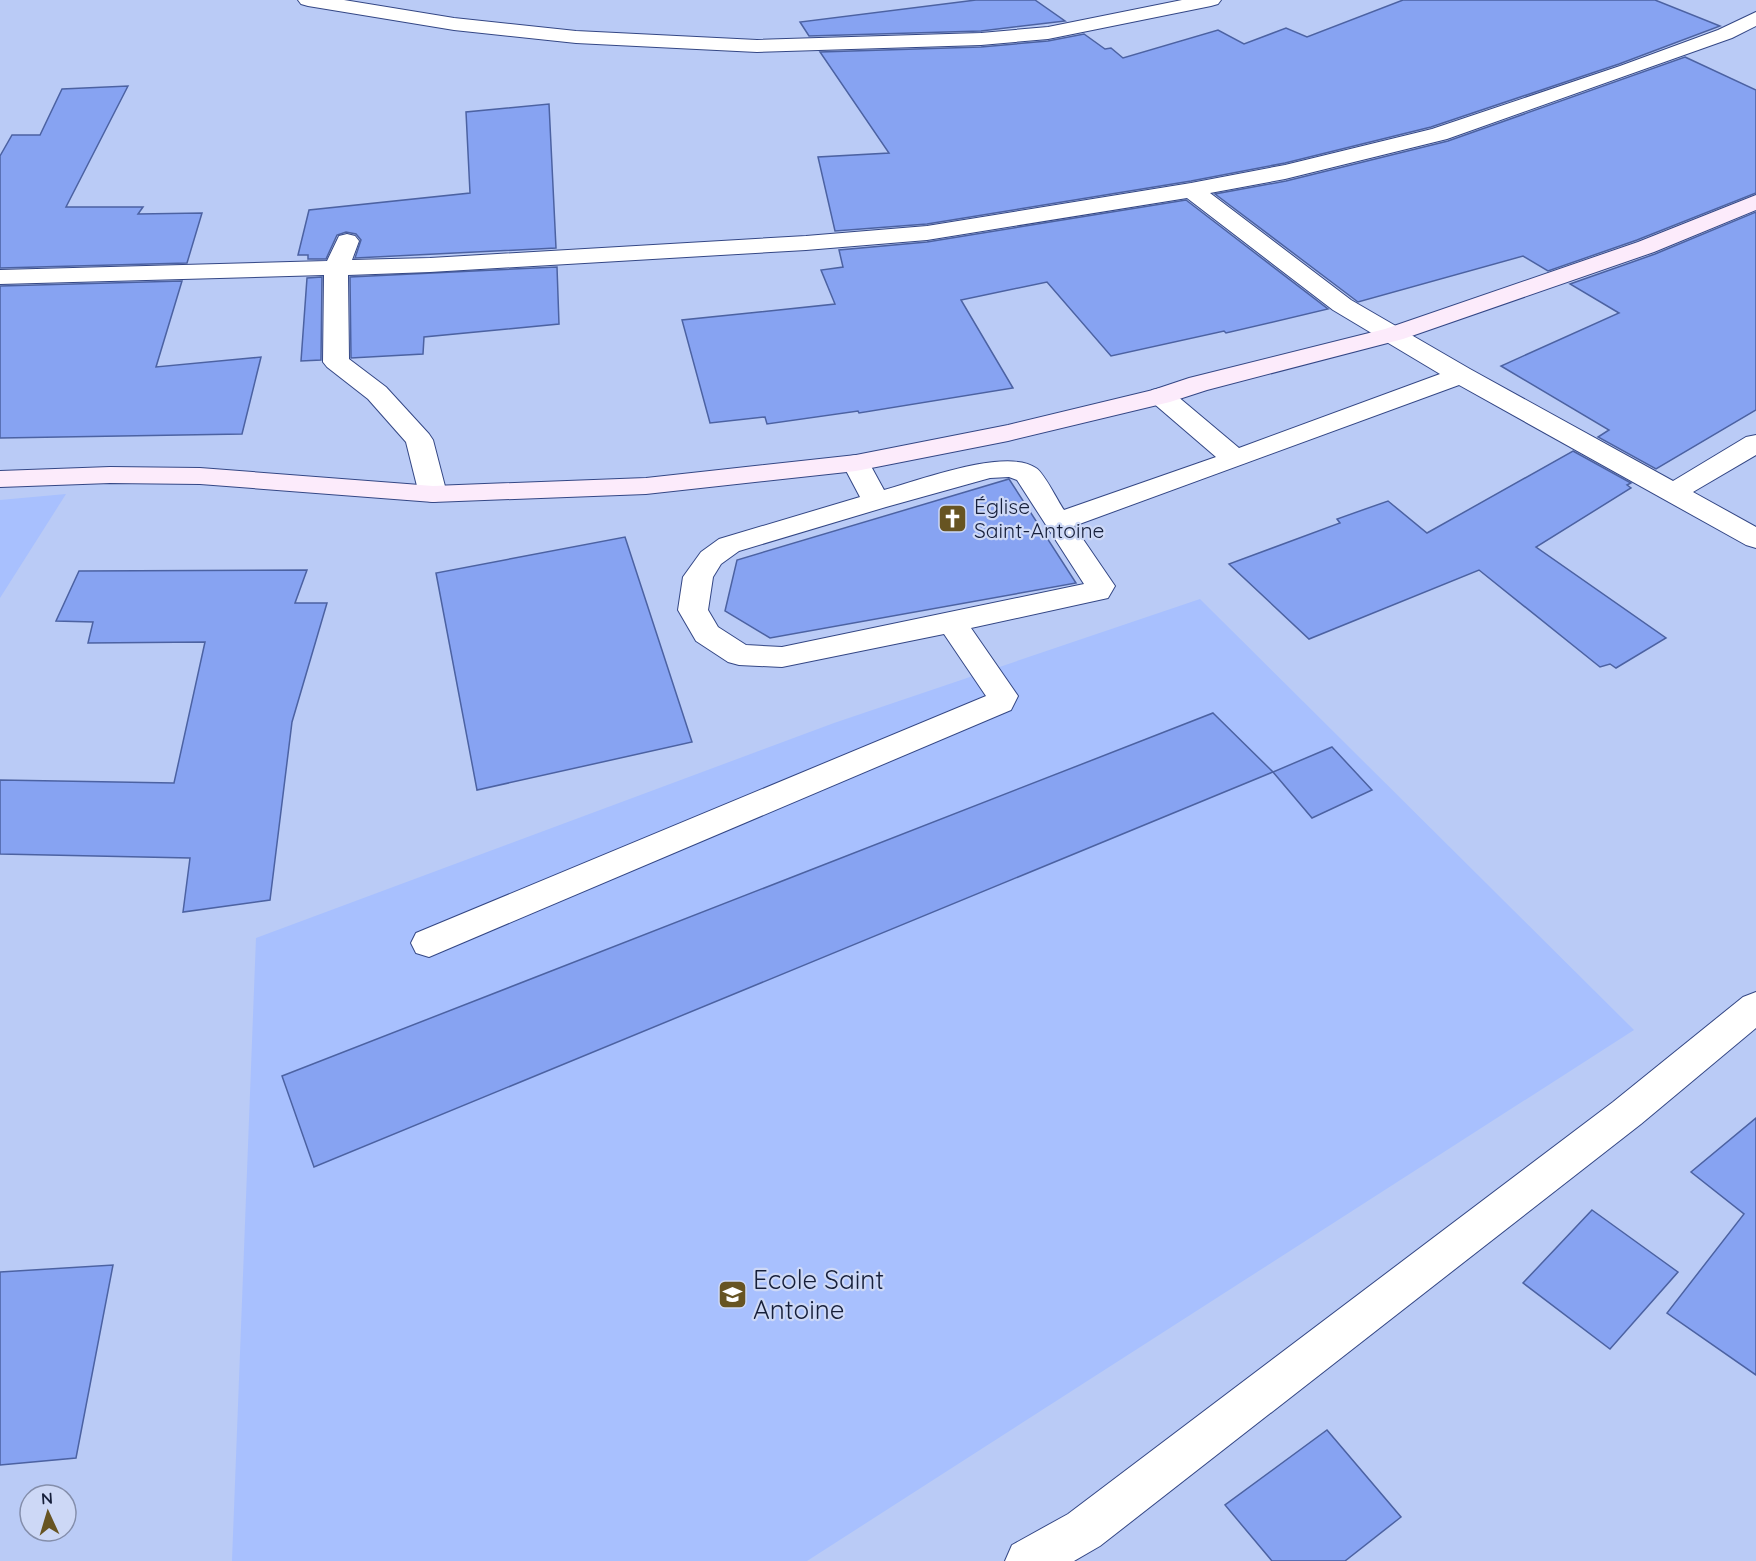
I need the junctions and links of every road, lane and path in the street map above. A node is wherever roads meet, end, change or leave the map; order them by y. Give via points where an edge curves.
1 (309, 0) edge
2 (1211, 0) edge
3 (1756, 18) edge
4 (1191, 190) junction
5 (1756, 202) edge
6 (347, 241) dead end
7 (336, 269) junction
8 (0, 277) edge
9 (1394, 334) junction
10 (1461, 375) junction
11 (1161, 396) junction
12 (1756, 443) edge
13 (1235, 459) junction
14 (856, 463) junction
15 (0, 479) edge
16 (1674, 492) junction
17 (433, 494) junction
18 (876, 501) junction
19 (1058, 522) junction
20 (1756, 539) edge
21 (952, 623) junction
22 (429, 943) dead end
23 (1756, 1007) edge
24 (1028, 1561) edge

1 - 2 street via 454,24 576,37 757,46 981,39 1048,33
3 - 4 street via 1725,34 1627,70 1438,134 1285,172
4 - 7 street via 927,233
4 - 9 street via 1342,304
5 - 9 main road via 1646,247
6 - 7 street
7 - 8 street
7 - 17 street via 336,362 377,393 419,440
9 - 10 street
9 - 11 main road
10 - 13 street
10 - 16 street
11 - 13 street
11 - 14 main road via 1008,433
12 - 16 street
13 - 19 street
14 - 17 main road via 646,486
14 - 18 street
15 - 17 main road via 200,476
16 - 20 street
18 - 19 street via 989,470 1012,468 1027,474
18 - 21 street via 729,545 711,558 698,577 693,610 707,634 739,655 782,657
19 - 21 street via 1100,586 1097,591
21 - 22 street via 1002,696 1000,702
23 - 24 street via 1627,1113 1084,1530

